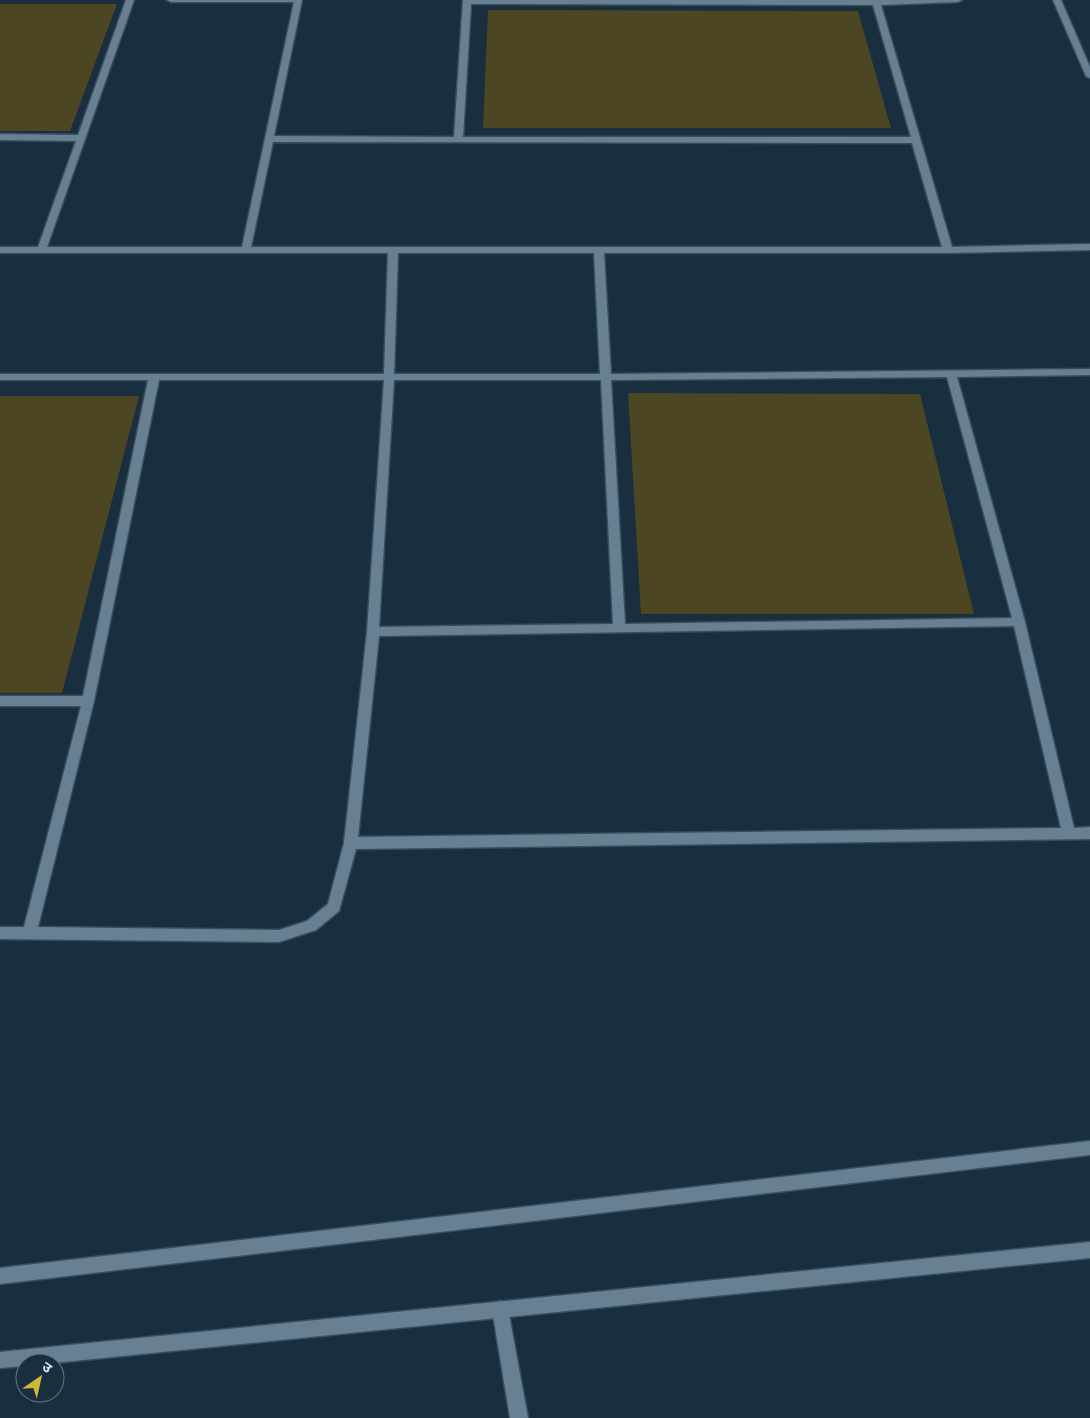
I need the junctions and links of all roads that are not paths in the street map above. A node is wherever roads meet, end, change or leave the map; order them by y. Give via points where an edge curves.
1 (130, 0) edge
2 (171, 0) edge
3 (298, 0) edge
4 (958, 0) edge
5 (1056, 0) edge
6 (467, 1) edge
7 (876, 3) junction
8 (1090, 76) edge
9 (0, 137) edge
10 (81, 138) junction
11 (269, 139) junction
12 (458, 140) junction
13 (916, 140) junction
14 (1090, 247) edge
15 (0, 250) edge
16 (393, 250) junction
17 (599, 250) junction
18 (948, 250) junction
19 (41, 251) junction
20 (246, 251) junction
21 (951, 372) junction
22 (1090, 372) edge
23 (389, 376) junction
24 (605, 376) junction
25 (0, 377) edge
26 (154, 378) junction
27 (1019, 622) junction
28 (619, 630) junction
29 (373, 632) junction
30 (0, 701) edge
31 (88, 701) junction
32 (1069, 833) junction
33 (1090, 833) edge
34 (351, 843) junction
35 (30, 933) junction
36 (0, 934) edge
37 (1090, 1148) edge
38 (1090, 1250) edge
39 (0, 1276) edge
40 (500, 1309) junction
41 (0, 1360) edge
42 (519, 1418) edge

1 - 10 street
2 - 3 street
3 - 11 street
4 - 7 street
5 - 8 street
6 - 7 street
6 - 12 street
7 - 13 street
9 - 10 street
10 - 19 street
11 - 12 street
11 - 20 street
12 - 13 street
13 - 18 street
14 - 18 street
15 - 19 street
16 - 17 street
16 - 20 street
16 - 23 street
17 - 18 street
17 - 24 street
19 - 20 street
21 - 22 street
21 - 24 street
21 - 27 street
23 - 24 street
23 - 26 street
23 - 29 street
24 - 28 street
25 - 26 street
26 - 31 street
27 - 28 street
27 - 32 street
28 - 29 street
29 - 34 street
30 - 31 street
31 - 35 street
32 - 33 street
32 - 34 street
34 - 35 street via 334,907 311,926 278,936
35 - 36 street
37 - 39 street
38 - 40 street
40 - 41 street
40 - 42 street

